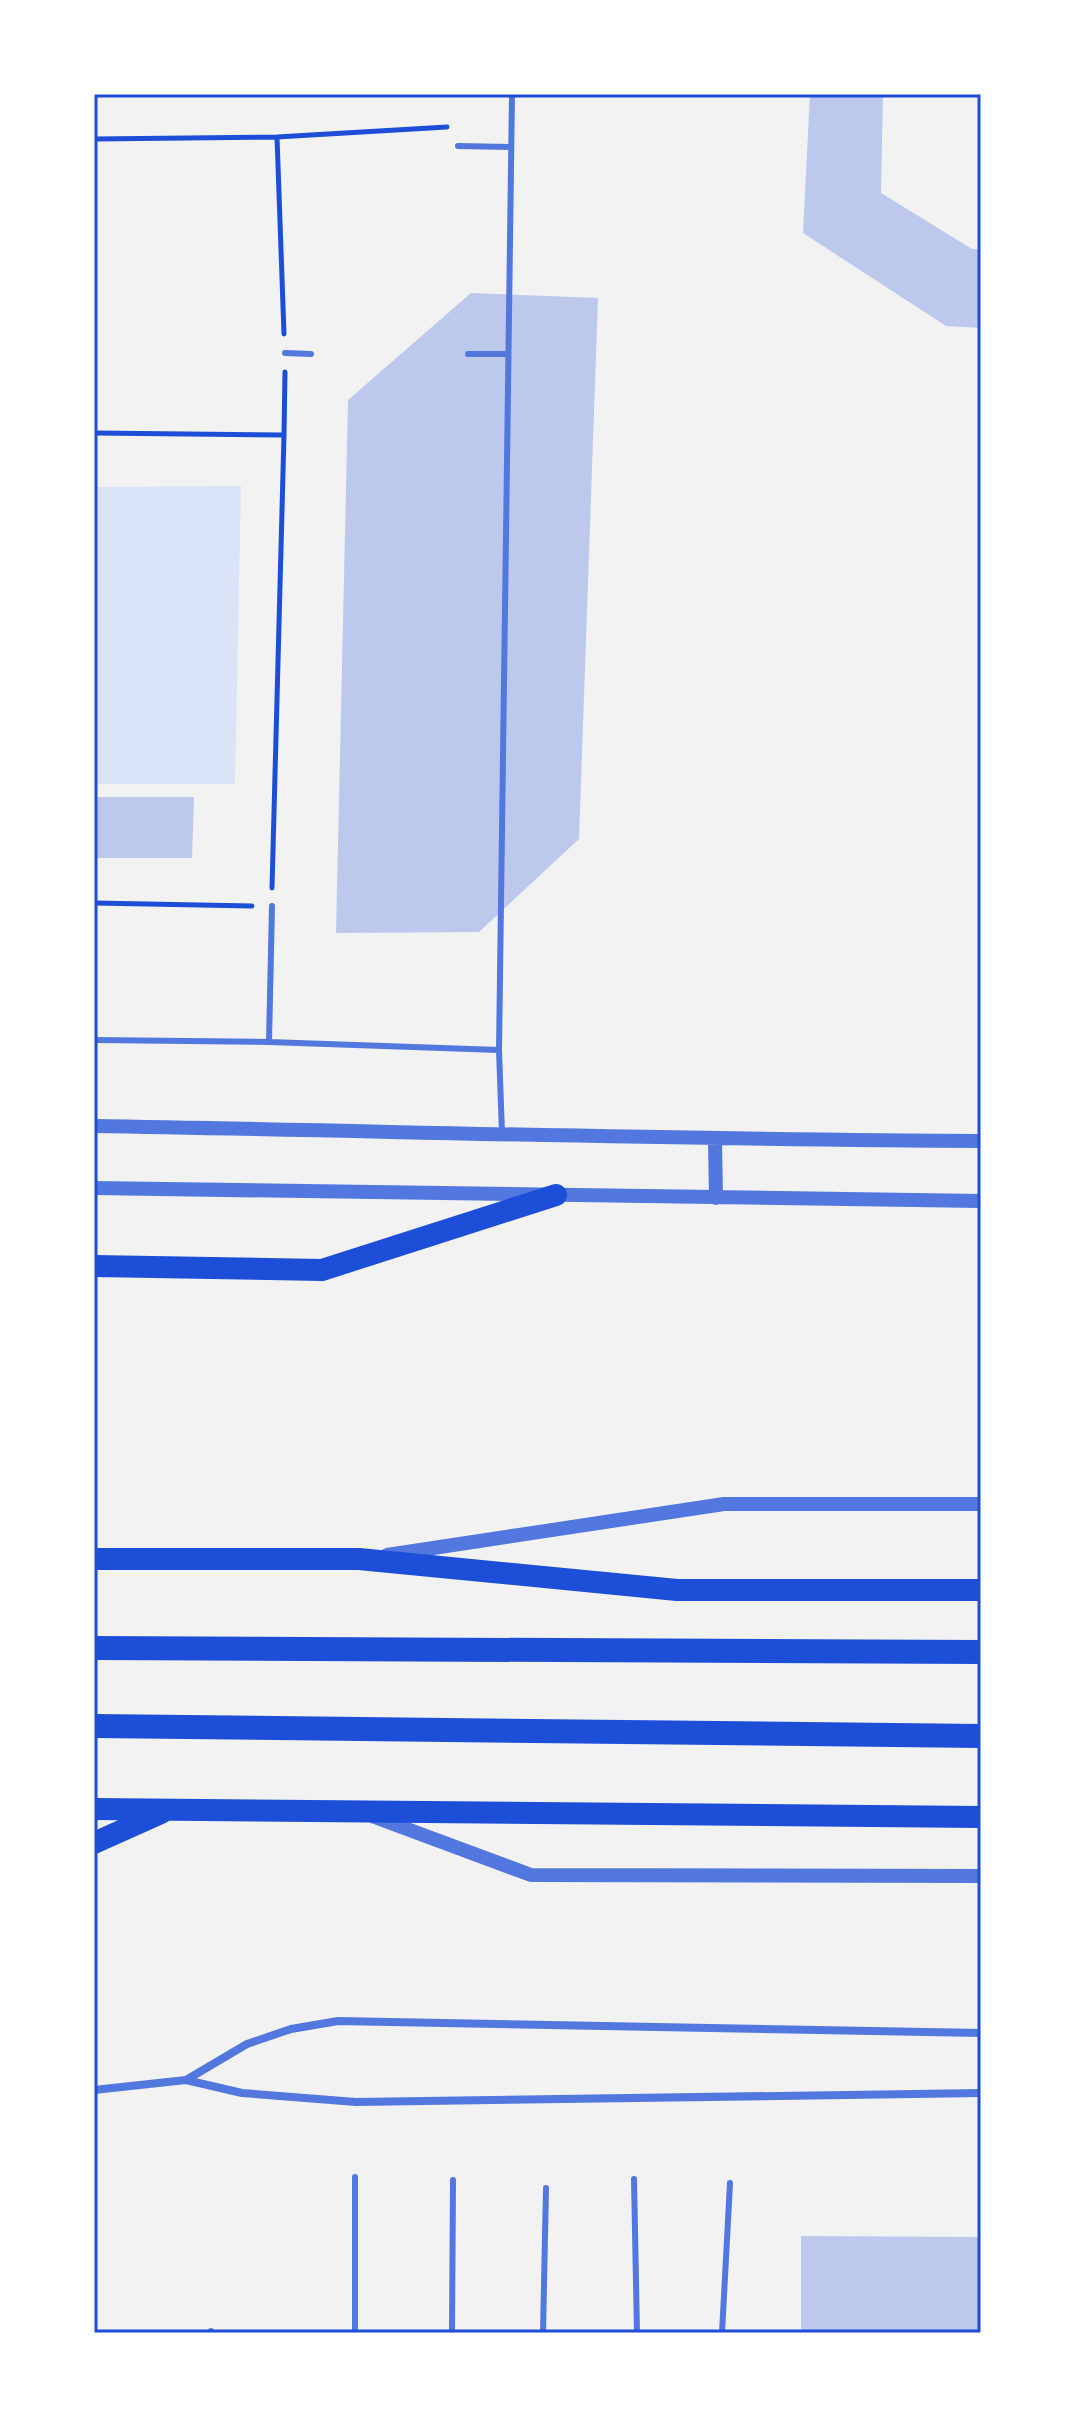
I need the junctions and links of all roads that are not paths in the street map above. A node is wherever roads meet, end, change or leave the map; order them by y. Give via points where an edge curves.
1 (512, 94) edge
2 (458, 146) dead end
3 (511, 147) junction
4 (285, 353) road end
5 (311, 354) dead end
6 (468, 354) dead end
7 (507, 354) junction
8 (272, 906) road end
9 (94, 1040) edge
10 (269, 1042) junction
11 (499, 1050) junction
12 (94, 1126) edge
13 (502, 1133) junction
14 (715, 1140) junction
15 (981, 1141) edge
16 (94, 1188) edge
17 (556, 1195) junction
18 (716, 1198) junction
19 (981, 1201) edge
20 (94, 1266) edge
21 (981, 1504) edge
22 (94, 1559) edge
23 (359, 1559) junction
24 (981, 1590) edge
25 (94, 1648) edge
26 (981, 1652) edge
27 (94, 1726) edge
28 (981, 1736) edge
29 (94, 1809) edge
30 (170, 1810) junction
31 (359, 1812) junction
32 (981, 1817) edge
33 (94, 1843) edge
34 (981, 1876) edge
35 (981, 2033) edge
36 (186, 2080) junction
37 (94, 2090) edge
38 (981, 2093) edge
39 (355, 2177) dead end
40 (634, 2179) dead end
41 (453, 2180) dead end
42 (730, 2183) dead end
43 (546, 2188) dead end
44 (355, 2333) edge
45 (452, 2333) edge
46 (543, 2333) edge
47 (637, 2333) edge
48 (722, 2333) edge

1 - 3 lane
2 - 3 lane
3 - 7 lane
4 - 5 lane
6 - 7 lane
7 - 11 lane
8 - 10 lane
9 - 10 lane
10 - 11 lane
11 - 13 lane
12 - 13 street
13 - 14 street
14 - 15 street
14 - 18 street
16 - 17 street
17 - 18 street
17 - 20 highway via 322,1270
18 - 19 street
21 - 23 street via 724,1504
22 - 23 highway
23 - 24 highway via 677,1590
25 - 26 highway
27 - 28 highway
29 - 30 highway
30 - 31 highway
30 - 33 highway
31 - 32 highway
31 - 34 street via 531,1875
35 - 36 street via 338,2021 247,2044
36 - 37 street
36 - 38 street via 242,2093 356,2102
39 - 44 lane
40 - 47 lane
41 - 45 lane
42 - 48 lane
43 - 46 lane

